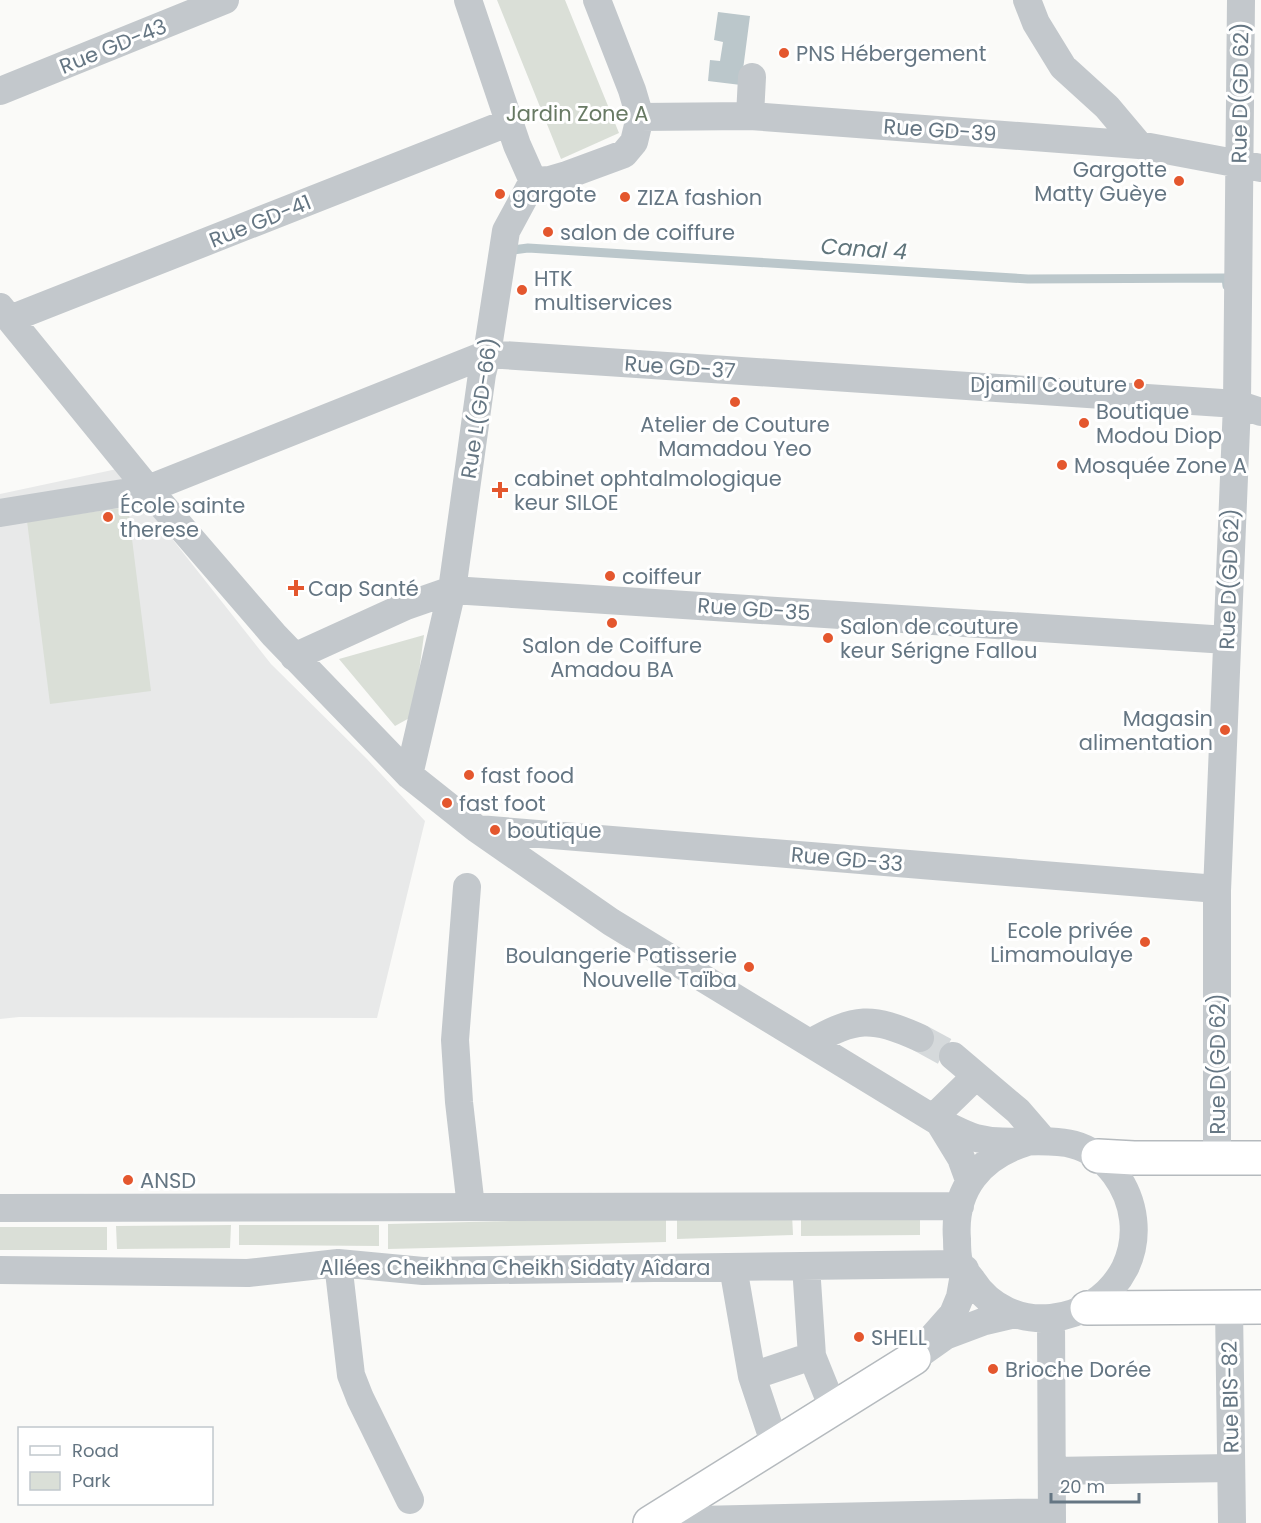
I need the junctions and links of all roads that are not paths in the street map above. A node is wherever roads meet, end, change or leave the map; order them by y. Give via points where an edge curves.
1 (225, 0) edge
2 (468, 0) edge
3 (597, 0) edge
4 (1028, 0) edge
5 (1241, 0) edge
6 (752, 77) dead end
7 (0, 91) edge
8 (750, 116) junction
9 (640, 117) junction
10 (510, 122) junction
11 (1139, 145) junction
12 (1250, 165) edge
13 (533, 181) junction
14 (5, 313) edge
15 (487, 354) junction
16 (1249, 408) edge
17 (148, 489) junction
18 (0, 513) edge
19 (452, 590) junction
20 (1227, 640) junction
21 (294, 657) junction
22 (409, 776) junction
23 (477, 829) junction
24 (467, 887) dead end
25 (1217, 889) junction
26 (920, 1038) tunnel mouth
27 (810, 1043) junction
28 (953, 1056) tunnel mouth
29 (976, 1076) junction
30 (936, 1120) junction
31 (1035, 1141) junction
32 (1098, 1156) junction
33 (1216, 1157) junction
34 (1261, 1158) edge
35 (964, 1193) junction
36 (471, 1207) junction
37 (0, 1208) edge
38 (338, 1263) junction
39 (806, 1266) junction
40 (733, 1267) junction
41 (962, 1267) junction
42 (0, 1270) edge
43 (1228, 1307) junction
44 (1261, 1307) edge
45 (1087, 1308) junction
46 (1015, 1314) junction
47 (1051, 1318) junction
48 (812, 1356) junction
49 (914, 1358) junction
50 (752, 1376) junction
51 (832, 1408) junction
52 (776, 1445) junction
53 (1231, 1468) junction
54 (1052, 1471) junction
55 (410, 1500) dead end
56 (1052, 1517) edge
57 (652, 1522) edge
58 (1232, 1523) edge

1 - 7 street, Rue GD-43
2 - 10 street
3 - 9 street
4 - 11 street via 1036,23 1063,67 1107,107
5 - 12 street, Rue D(GD 62)
6 - 8 street
8 - 9 street, Rue GD-39
8 - 11 street, Rue GD-39
9 - 13 street via 634,142 624,154 567,175
10 - 13 street
10 - 14 street, Rue GD-41
11 - 12 street, Rue GD-39
12 - 16 street, Rue D(GD 62)
13 - 15 street, Rue L(GD-66) via 506,231
14 - 17 street
15 - 16 street, Rue GD-37
15 - 17 street, Rue GD-37
15 - 19 street, Rue L(GD-66)
16 - 20 street, Rue D(GD 62)
17 - 18 street, Rue GD-37
17 - 21 street
19 - 20 street, Rue GD-35
19 - 21 street, Rue GD-35 via 406,606
19 - 22 street, Rue L(GD-66)
20 - 25 street, Rue D(GD 62)
21 - 22 street
22 - 23 street
23 - 25 street, Rue GD-33
23 - 27 street via 611,922
24 - 36 street via 455,1040
25 - 33 street, Rue D(GD 62)
26 - 27 street via 893,1026 859,1021
27 - 30 street
28 - 29 street
29 - 30 street
29 - 31 street via 1018,1111
30 - 31 street via 976,1138
30 - 35 street via 961,1158
31 - 32 street via 1058,1141
31 - 35 street via 997,1154
32 - 33 main road
32 - 45 street via 1122,1184 1134,1230 1121,1275 1112,1288
33 - 34 main road
35 - 36 street
35 - 41 street via 956,1229
36 - 37 street
38 - 40 street, Allées Cheikhna Cheikh Sidaty Aîdara via 423,1271
38 - 42 street, Allées Cheikhna Cheikh Sidaty Aîdara via 248,1273
38 - 55 street via 351,1375
39 - 40 street, Allées Cheikhna Cheikh Sidaty Aîdara
39 - 41 street, Allées Cheikhna Cheikh Sidaty Aîdara
39 - 48 street
40 - 50 street
41 - 46 street via 986,1296
41 - 49 street via 960,1297 954,1314
43 - 44 main road
43 - 45 main road
43 - 53 street, Rue BIS-82
45 - 47 street
46 - 47 street
46 - 49 street via 945,1336
47 - 54 street
48 - 50 street
48 - 51 street
49 - 51 main road
50 - 52 street
51 - 52 main road
52 - 57 main road
53 - 54 street
53 - 58 street, Rue BIS-82
54 - 56 street
56 - 57 street

